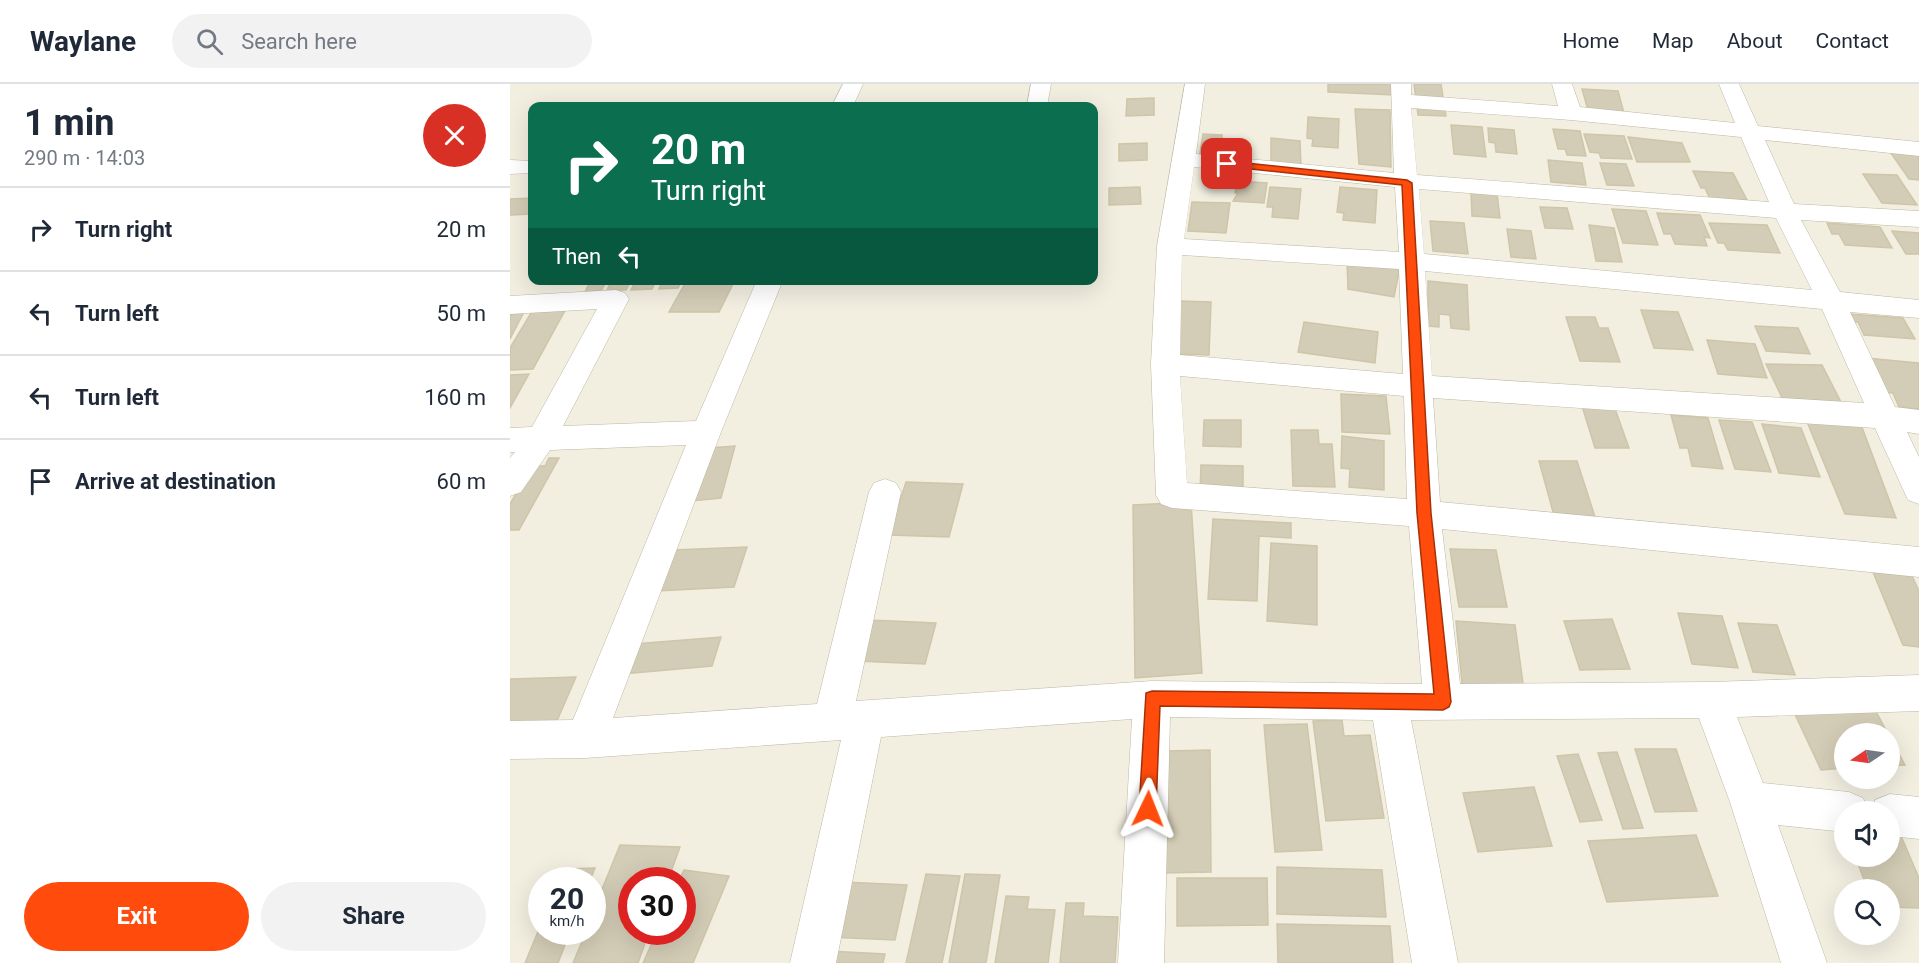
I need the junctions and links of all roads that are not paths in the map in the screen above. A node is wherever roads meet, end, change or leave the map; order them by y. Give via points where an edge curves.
1 (853, 84) edge
2 (1041, 84) edge
3 (1195, 84) edge
4 (1562, 84) edge
5 (1729, 84) edge
6 (1400, 93) edge
7 (845, 102) edge
8 (1038, 102) edge
9 (1571, 113) junction
10 (1751, 130) junction
11 (1919, 149) edge
12 (1182, 159) junction
13 (1407, 183) junction
14 (1785, 212) junction
15 (1919, 219) edge
16 (1170, 246) junction
17 (1412, 261) junction
18 (768, 285) edge
19 (1831, 300) junction
20 (510, 305) edge
21 (1919, 309) edge
22 (1166, 364) junction
23 (1418, 386) junction
24 (1887, 419) junction
25 (1919, 422) edge
26 (706, 432) junction
27 (541, 439) junction
28 (510, 440) edge
29 (510, 483) edge
30 (1919, 491) edge
31 (885, 492) dead end
32 (1424, 513) junction
33 (1919, 562) edge
34 (1919, 693) edge
35 (1152, 699) junction
36 (1711, 700) junction
37 (1389, 702) junction
38 (1443, 702) junction
39 (848, 721) junction
40 (585, 739) junction
41 (510, 740) edge
42 (1750, 802) junction
43 (1834, 810) edge
44 (1900, 816) edge
45 (1919, 818) edge
46 (813, 963) edge
47 (1141, 963) edge
48 (1436, 963) edge
49 (1803, 963) edge

1 - 7 street
2 - 8 street
3 - 12 street
4 - 9 street
5 - 10 street
6 - 9 street
6 - 13 street
9 - 10 street
10 - 11 street
10 - 14 street
12 - 13 street
12 - 16 street
13 - 14 street
13 - 17 street
14 - 15 street
14 - 19 street
16 - 17 street
16 - 22 street
17 - 19 street
17 - 23 street
18 - 26 street
19 - 21 street
19 - 24 street
20 - 27 street via 616,299
22 - 23 street
22 - 32 street via 1172,495
23 - 24 street
23 - 32 street
24 - 25 street
24 - 30 street
26 - 27 street
26 - 40 street
27 - 28 street
27 - 29 street
31 - 39 street
32 - 33 street
32 - 38 street
34 - 36 street
35 - 37 street
35 - 39 street
35 - 47 street
36 - 38 street
36 - 42 street
37 - 38 street
37 - 48 street
39 - 40 street
39 - 46 street
40 - 41 street
42 - 43 street
42 - 49 street
44 - 45 street

